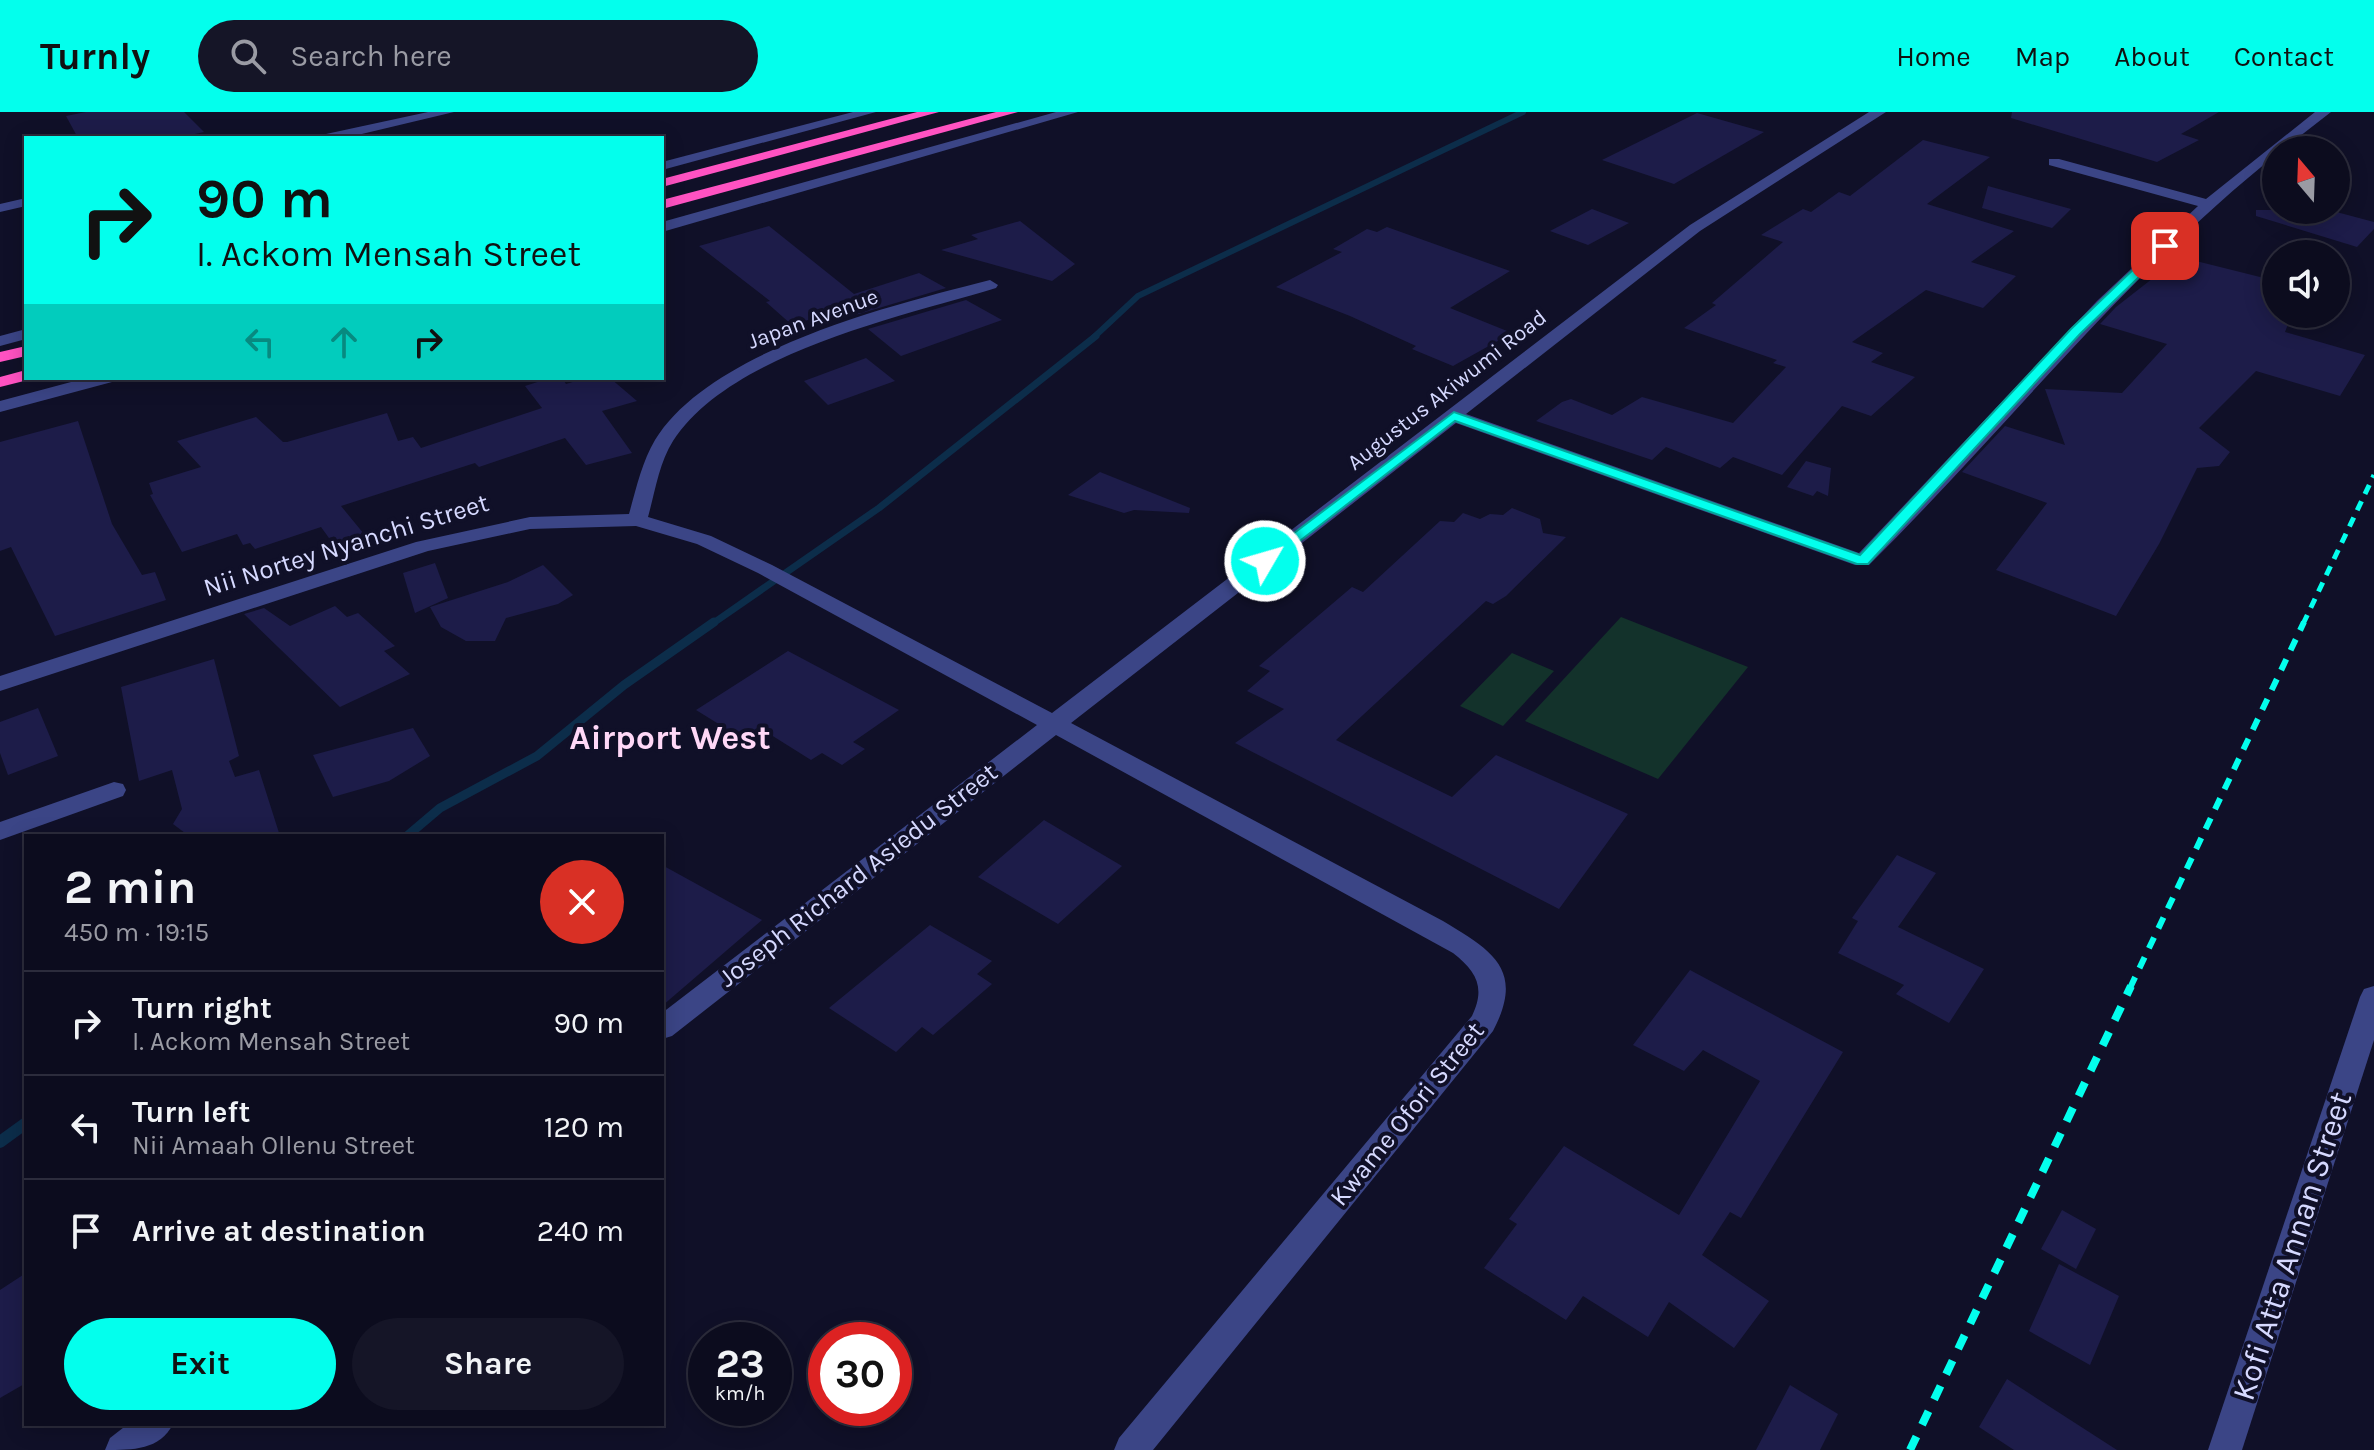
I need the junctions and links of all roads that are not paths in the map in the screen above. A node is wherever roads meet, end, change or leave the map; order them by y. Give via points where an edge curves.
1 (447, 112) edge
2 (869, 112) edge
3 (932, 112) edge
4 (1011, 112) edge
5 (1071, 112) edge
6 (1879, 112) edge
7 (2324, 112) edge
8 (335, 136) edge
9 (2054, 162) dead end
10 (664, 165) edge
11 (664, 182) edge
12 (24, 202) edge
13 (664, 204) edge
14 (2209, 204) junction
15 (0, 208) edge
16 (664, 226) edge
17 (990, 285) dead end
18 (24, 335) edge
19 (0, 341) edge
20 (24, 351) edge
21 (0, 357) edge
22 (24, 376) edge
23 (99, 380) edge
24 (0, 382) edge
25 (0, 407) edge
26 (1454, 416) junction
27 (637, 520) junction
28 (0, 684) edge
29 (1055, 722) junction
30 (114, 790) dead end
31 (0, 831) edge
32 (2374, 997) edge
33 (664, 1026) edge
34 (153, 1426) edge
35 (122, 1450) edge
36 (1131, 1450) edge
37 (2225, 1450) edge

1 - 8 street
2 - 10 street
3 - 11 highway
4 - 13 highway
5 - 16 street
6 - 26 street, Augustus Akiwumi Road via 1695,228
7 - 14 street
9 - 14 street
12 - 15 street
14 - 26 street via 2076,331 1862,561
17 - 27 street, Japan Avenue via 783,351 736,375 676,423 664,440
18 - 19 street
20 - 21 highway
22 - 24 highway
23 - 25 street
26 - 29 street, Augustus Akiwumi Road
27 - 28 street, Nii Nortey Nyanchi Street via 530,523 423,546
27 - 29 street, Nii Nortey Nyanchi Street via 686,533 765,569
29 - 33 street, Joseph Richard Asiedu Street
29 - 36 street, Kwame Ofori Street via 1434,928 1484,963 1493,985 1491,1009 1483,1023
30 - 31 street
32 - 37 street, Kofi Atta Annan Street
34 - 35 street

